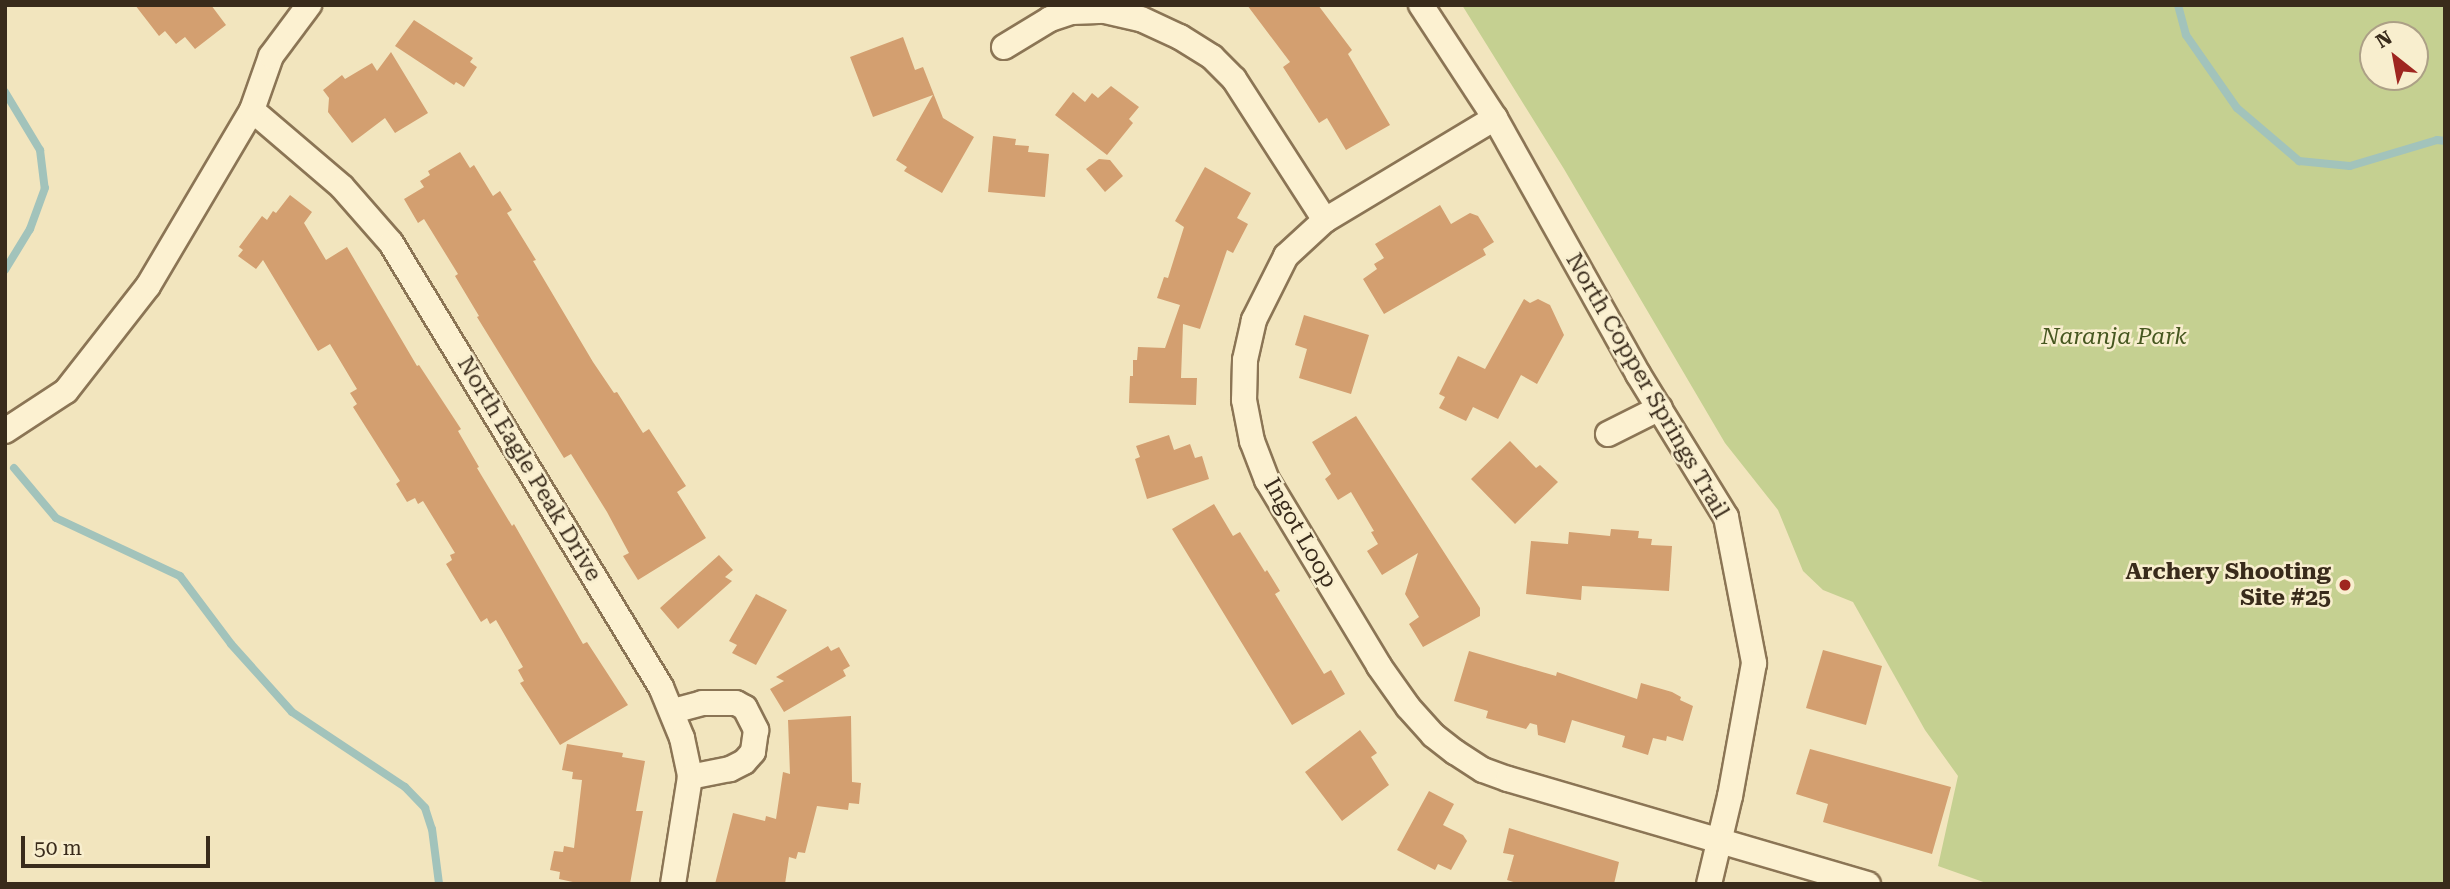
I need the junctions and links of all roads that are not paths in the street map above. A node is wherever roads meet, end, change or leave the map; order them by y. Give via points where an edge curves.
1 (309, 5) edge
2 (1421, 5) edge
3 (1004, 47) dead end
4 (252, 110) junction
5 (1494, 118) junction
6 (1325, 220) junction
7 (1660, 408) junction
8 (5, 431) edge
9 (1608, 434) dead end
10 (673, 711) junction
11 (690, 777) junction
12 (1719, 839) junction
13 (673, 884) edge
14 (1709, 884) edge
15 (1868, 884) edge

1 - 4 street via 271,56
2 - 5 street, North Copper Springs Trail
3 - 6 street via 1050,19 1072,12 1105,11 1141,19 1180,37 1212,57 1234,79
4 - 8 street via 148,286 66,391
4 - 10 street, North Eagle Peak Drive via 342,187 391,243
5 - 6 street, Ingot Loop
5 - 7 street, North Copper Springs Trail
6 - 12 street, Ingot Loop via 1286,256 1271,281 1254,320 1245,360 1244,400 1252,441 1267,480 1379,666 1433,735 1483,770
7 - 9 street
7 - 12 street, North Copper Springs Trail via 1726,517 1754,663
10 - 11 street, North Eagle Peak Drive
10 - 11 street via 702,703 736,703 745,708 756,730 753,752 744,762
11 - 13 street, North Eagle Peak Drive
12 - 14 street, North Copper Springs Trail
12 - 15 street, Ingot Loop

